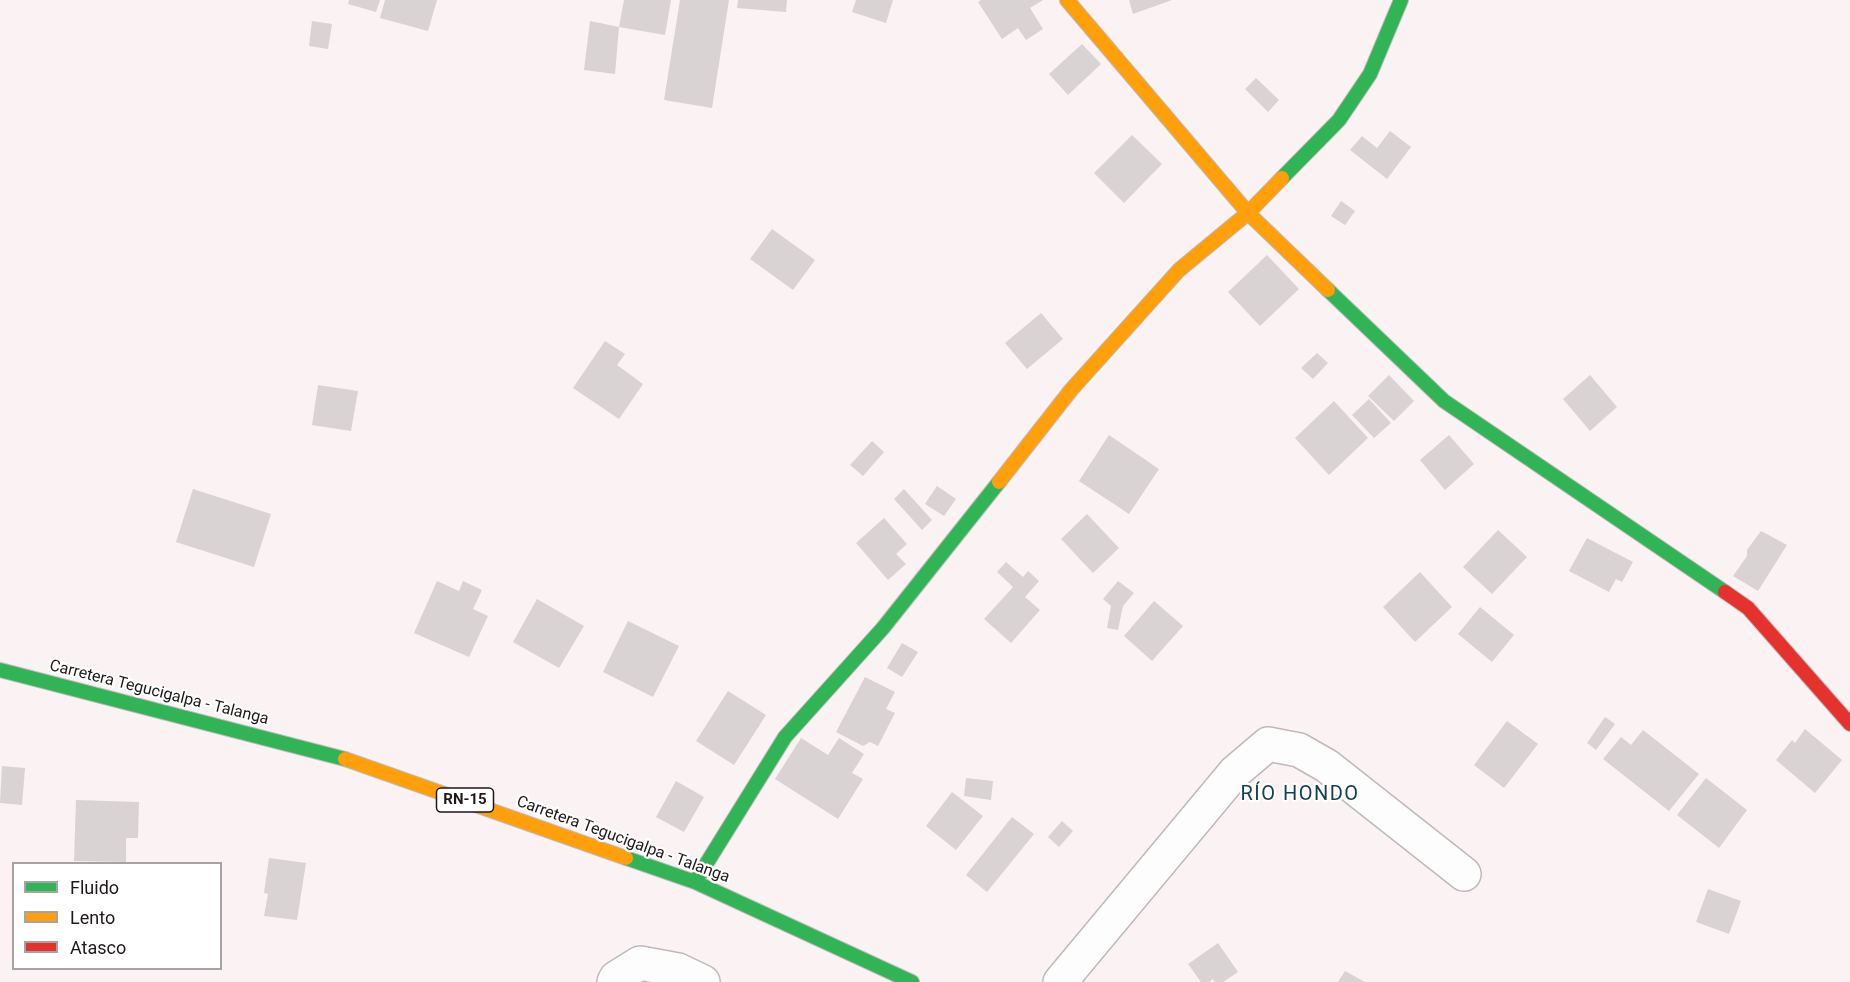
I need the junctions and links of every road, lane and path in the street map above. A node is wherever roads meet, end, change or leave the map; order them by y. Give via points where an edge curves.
1 (1067, 0) edge
2 (1401, 0) edge
3 (1248, 213) junction
4 (0, 669) edge
5 (1850, 724) edge
6 (1464, 874) dead end
7 (695, 882) junction
8 (902, 980) edge
9 (614, 982) edge
10 (703, 982) edge
11 (1060, 982) edge

1 - 3 street
2 - 3 street via 1370,74 1339,120
3 - 5 street via 1444,401 1748,608
3 - 7 street via 1179,270 1071,390 883,628 785,737
4 - 7 street, Carretera Tegucigalpa - Talanga / RN-15 via 358,762
6 - 11 street via 1327,766 1299,750 1268,744 1235,772
7 - 8 street, Carretera Tegucigalpa - Talanga / RN-15
9 - 10 street via 640,963 678,970

